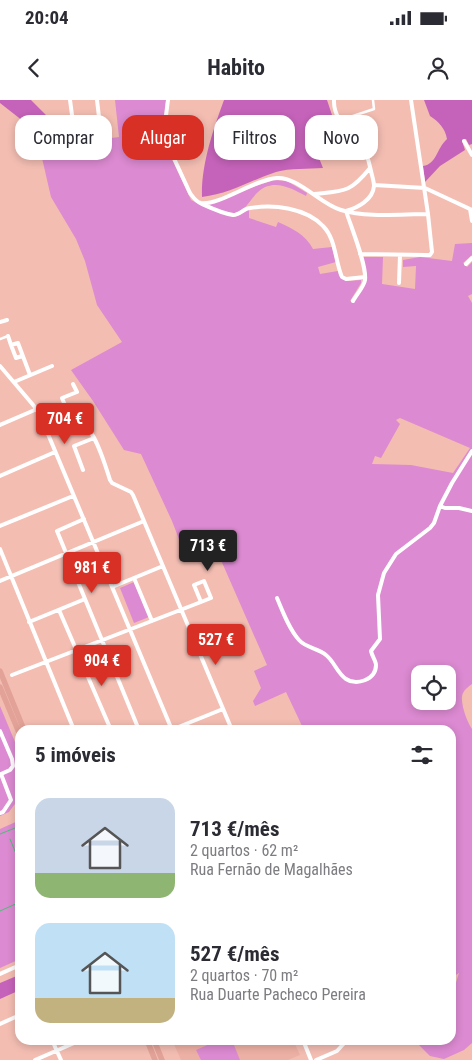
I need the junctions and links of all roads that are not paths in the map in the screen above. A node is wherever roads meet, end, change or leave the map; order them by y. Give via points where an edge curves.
1 (70, 100) edge
2 (97, 100) edge
3 (168, 100) edge
4 (334, 100) edge
5 (373, 100) edge
6 (411, 100) edge
7 (72, 115) edge
8 (99, 115) edge
9 (336, 115) edge
10 (355, 115) edge
11 (464, 141) dead end
12 (472, 155) edge
13 (368, 160) edge
14 (370, 168) junction
15 (374, 185) junction
16 (424, 188) junction
17 (314, 194) junction
18 (200, 203) junction
19 (471, 209) edge
20 (346, 211) junction
21 (428, 214) junction
22 (472, 221) edge
23 (360, 254) junction
24 (400, 255) junction
25 (472, 258) edge
26 (466, 264) dead end
27 (365, 277) junction
28 (399, 283) dead end
29 (353, 301) dead end
30 (7, 320) dead end
31 (0, 322) edge
32 (8, 336) joint
33 (0, 339) edge
34 (0, 366) edge
35 (52, 366) dead end
36 (30, 375) junction
37 (14, 382) junction
38 (73, 384) dead end
39 (90, 408) dead end
40 (37, 409) junction
41 (70, 416) junction
42 (0, 425) edge
43 (73, 425) junction
44 (46, 428) junction
45 (94, 438) junction
46 (472, 451) edge
47 (55, 452) junction
48 (84, 470) dead end
49 (0, 476) edge
50 (74, 496) junction
51 (440, 506) junction
52 (472, 510) edge
53 (84, 519) junction
54 (144, 521) junction
55 (0, 526) edge
56 (94, 542) junction
57 (0, 549) edge
58 (66, 554) junction
59 (163, 566) junction
60 (11, 577) junction
61 (134, 578) junction
62 (0, 581) edge
63 (112, 587) junction
64 (278, 598) dead end
65 (84, 599) junction
66 (201, 602) junction
67 (182, 609) junction
68 (60, 610) junction
69 (152, 621) junction
70 (29, 622) junction
71 (130, 630) junction
72 (102, 641) junction
73 (76, 651) junction
74 (46, 662) junction
75 (0, 671) edge
76 (12, 675) dead end
77 (0, 687) edge
78 (223, 709) junction
79 (16, 725) edge
80 (22, 725) edge
81 (72, 725) edge
82 (109, 725) edge
83 (137, 725) edge
84 (170, 725) edge
85 (184, 725) edge
86 (230, 725) edge
87 (0, 731) edge
88 (0, 813) edge
89 (15, 968) edge
90 (0, 974) edge
91 (15, 1017) edge
92 (0, 1024) edge
93 (54, 1045) edge
94 (70, 1045) edge
95 (148, 1045) edge
96 (156, 1045) edge
97 (305, 1045) edge
98 (342, 1045) edge
99 (56, 1051) junction
100 (35, 1060) edge
101 (61, 1060) edge
102 (155, 1060) edge
103 (162, 1060) edge
104 (311, 1060) edge
105 (316, 1060) edge

1 - 7 street
2 - 8 street
3 - 18 street via 165,139 190,193
4 - 9 street
5 - 10 street via 374,109
6 - 16 street
11 - 12 street
13 - 14 street
14 - 15 street
14 - 17 street via 344,191
15 - 16 street
15 - 20 street via 367,200
16 - 19 street
16 - 21 street
17 - 18 street via 283,178 274,178 212,202
17 - 20 street
18 - 27 street via 233,215 249,208 288,207 309,216 324,226 334,245 342,276 346,279
19 - 22 street
20 - 21 street via 354,214
20 - 23 street
21 - 24 street via 430,255
23 - 24 street
23 - 27 street
24 - 28 street
25 - 26 street
27 - 29 street
30 - 31 street
32 - 33 street
32 - 36 street via 11,345 18,343
34 - 37 street
35 - 36 street
36 - 37 street
37 - 40 street
38 - 41 street via 77,392 62,398
39 - 41 street
40 - 42 street
40 - 44 street
41 - 43 street
43 - 44 street
43 - 45 street via 87,427
44 - 47 street
45 - 48 street via 74,446
45 - 54 street via 110,480 132,492
46 - 51 street
47 - 49 street
47 - 50 street
50 - 53 street
50 - 55 street
51 - 52 street
51 - 64 street via 430,528 396,554 384,573 378,594 380,638 371,651 375,669 365,680 357,682 346,678 327,655 300,642
53 - 56 street
53 - 58 street via 56,531
54 - 56 street
54 - 59 street
56 - 58 street
56 - 63 street
57 - 60 street
58 - 60 street
58 - 65 street
59 - 61 street
59 - 67 street
60 - 62 street
60 - 70 street
61 - 63 street
61 - 69 street
63 - 71 street
65 - 68 street
65 - 72 street
66 - 66 street via 212,598 204,581 194,585
66 - 67 street
67 - 69 street
67 - 78 street
68 - 70 street
68 - 73 street
69 - 71 street
70 - 74 street
71 - 72 street
71 - 84 street
72 - 73 street
72 - 83 street
73 - 74 street
73 - 82 street
74 - 76 street
74 - 81 street
75 - 80 main road
77 - 79 main road
78 - 85 street
78 - 86 street
87 - 88 street via 13,766 1,774 11,800
89 - 90 street
91 - 92 street
93 - 99 street
94 - 99 street
95 - 102 main road
96 - 103 main road
97 - 104 street
98 - 105 street via 337,1051
99 - 100 street
99 - 101 street

